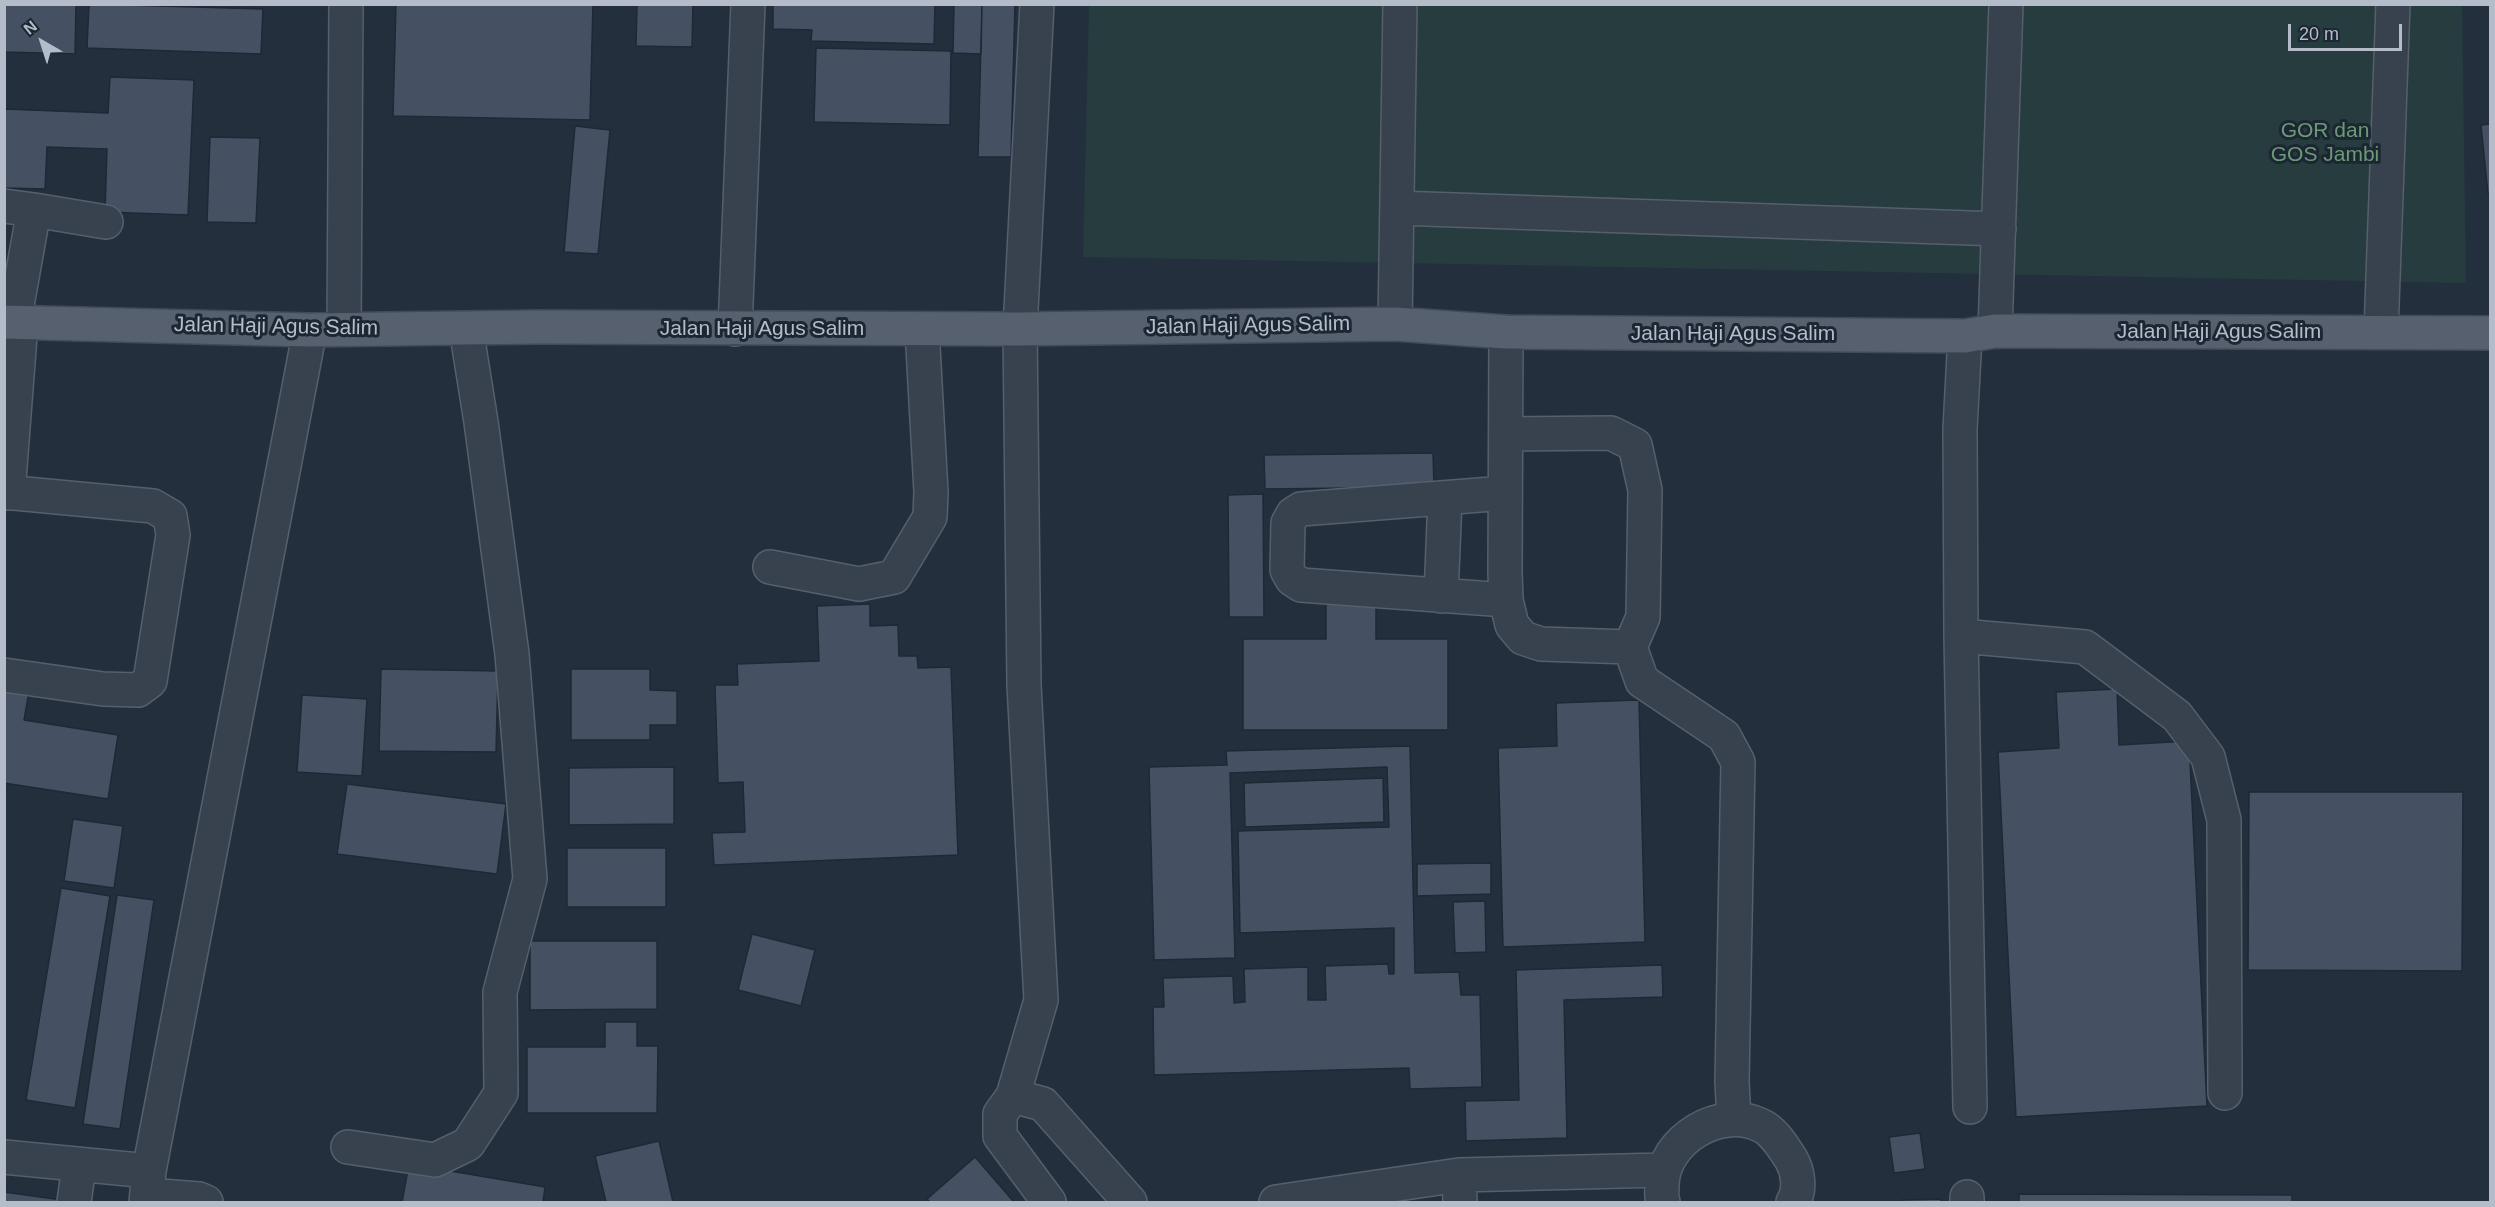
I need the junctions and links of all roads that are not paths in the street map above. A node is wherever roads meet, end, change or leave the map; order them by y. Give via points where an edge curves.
1 (346, 4) edge
2 (748, 4) edge
3 (1037, 4) edge
4 (1400, 4) edge
5 (2006, 4) edge
6 (2393, 4) edge
7 (19, 208) edge
8 (1396, 208) junction
9 (106, 222) dead end
10 (1999, 229) junction
11 (13, 322) edge
12 (1395, 324) junction
13 (466, 328) junction
14 (344, 329) junction
15 (735, 329) junction
16 (922, 329) junction
17 (310, 330) junction
18 (1020, 330) junction
19 (2381, 332) junction
20 (1506, 333) junction
21 (2490, 333) edge
22 (1980, 334) junction
23 (1506, 434) junction
24 (6, 493) edge
25 (1505, 493) junction
26 (1445, 498) junction
27 (770, 567) dead end
28 (1441, 596) junction
29 (1506, 600) junction
30 (1961, 636) junction
31 (1630, 647) junction
32 (4, 675) edge
33 (2224, 1093) dead end
34 (1013, 1096) junction
35 (1970, 1107) dead end
36 (1734, 1119) junction
37 (348, 1147) dead end
38 (4, 1157) edge
39 (79, 1166) junction
40 (1663, 1170) junction
41 (1460, 1189) edge
42 (147, 1190) edge
43 (74, 1203) edge
44 (206, 1203) edge
45 (1049, 1203) edge
46 (1130, 1203) edge
47 (1276, 1203) edge
48 (1663, 1203) edge
49 (1793, 1203) edge

1 - 14 street
2 - 15 street
3 - 18 street
4 - 8 street
5 - 10 street
6 - 19 street
7 - 9 street
7 - 11 street
8 - 10 street
8 - 12 street
10 - 22 street
11 - 17 main road, Jalan Haji Agus Salim
11 - 24 street
12 - 18 main road, Jalan Haji Agus Salim
12 - 20 main road, Jalan Haji Agus Salim
13 - 14 main road, Jalan Haji Agus Salim
13 - 15 main road, Jalan Haji Agus Salim
13 - 37 street via 512,654 530,879 500,992 501,1093 468,1144 435,1160
14 - 17 main road, Jalan Haji Agus Salim
15 - 16 main road, Jalan Haji Agus Salim
16 - 18 main road, Jalan Haji Agus Salim
16 - 27 street via 930,517 912,550 894,577 859,584
17 - 42 street
18 - 34 street via 1024,685 1041,1000
19 - 21 main road, Jalan Haji Agus Salim
19 - 22 main road, Jalan Haji Agus Salim
20 - 22 main road, Jalan Haji Agus Salim
20 - 23 street
22 - 30 street via 1960,429
23 - 25 street
23 - 31 street via 1611,433 1635,445 1645,490 1643,616
24 - 32 street via 153,506 170,516 173,535 150,681 138,690 103,689
25 - 26 street
25 - 29 street
26 - 28 street
26 - 28 street via 1301,509 1288,523 1287,570 1300,585
28 - 29 street
29 - 31 street via 1512,625 1523,638 1541,644
30 - 33 street via 2085,647 2177,716 2208,757 2224,820
30 - 35 street
31 - 36 street via 1642,681 1724,736 1738,762
34 - 45 street via 1000,1114 1000,1136
34 - 46 street via 1043,1104
36 - 40 street via 1703,1127 1675,1147
36 - 49 street via 1761,1125 1781,1143 1797,1169
38 - 39 street
39 - 42 street
39 - 43 street
40 - 41 street
40 - 48 street
41 - 47 street
42 - 44 street

